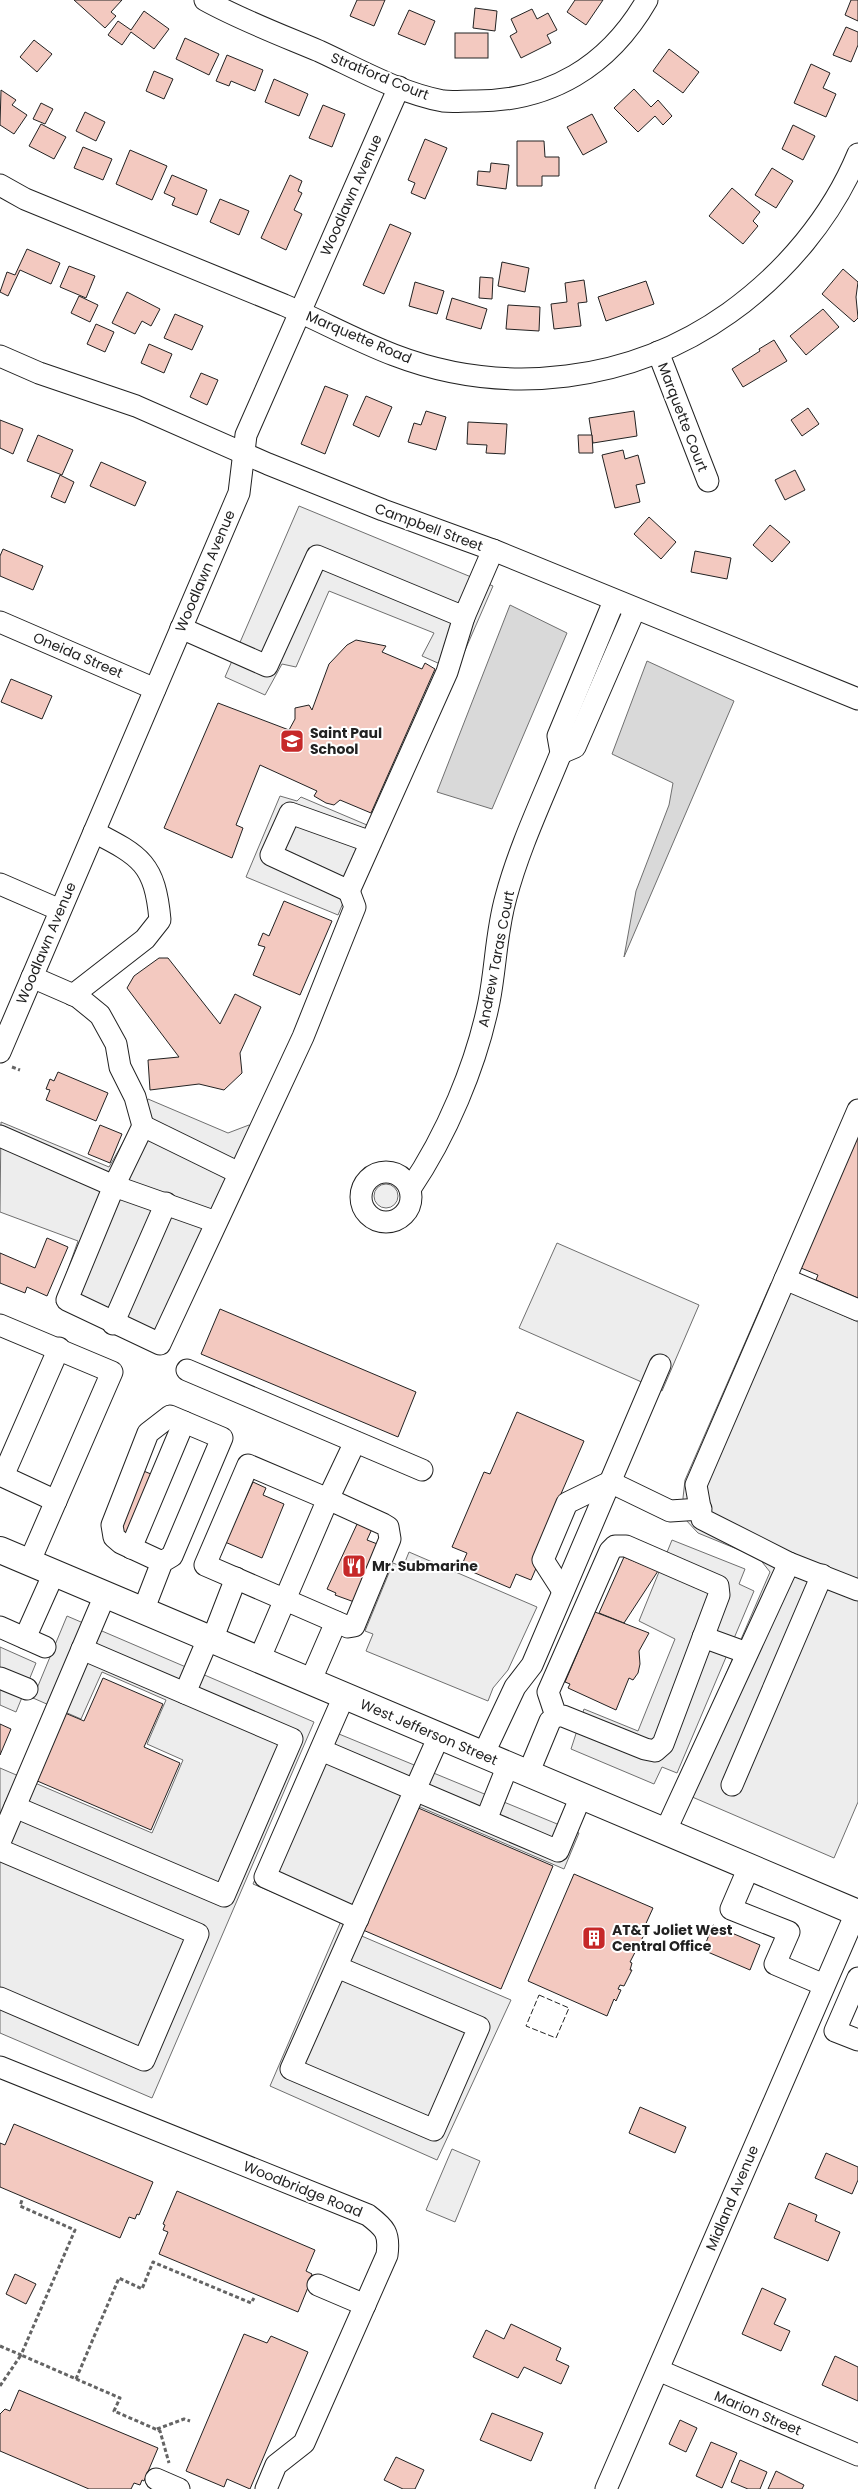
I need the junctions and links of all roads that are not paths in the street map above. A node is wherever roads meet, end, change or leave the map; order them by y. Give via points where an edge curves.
1 (205, 0) edge
2 (647, 0) edge
3 (399, 87) junction
4 (858, 154) edge
5 (0, 185) edge
6 (299, 311) junction
7 (658, 352) junction
8 (0, 356) edge
9 (244, 453) junction
10 (708, 481) dead end
11 (493, 550) junction
12 (614, 601) junction
13 (636, 609) junction
14 (464, 618) junction
15 (0, 622) edge
16 (181, 628) junction
17 (155, 689) junction
18 (858, 699) edge
19 (561, 753) junction
20 (94, 832) junction
21 (371, 842) junction
22 (0, 884) edge
23 (349, 891) junction
24 (60, 910) junction
25 (32, 977) junction
26 (73, 994) junction
27 (5, 1059) edge
28 (858, 1110) edge
29 (143, 1126) junction
30 (0, 1136) edge
31 (239, 1173) junction
32 (114, 1186) junction
33 (410, 1189) dead end
34 (166, 1203) junction
35 (216, 1222) junction
36 (785, 1279) junction
37 (858, 1310) edge
38 (113, 1324) junction
39 (0, 1325) edge
40 (59, 1348) junction
41 (660, 1365) dead end
42 (187, 1370) dead end
43 (184, 1422) junction
44 (355, 1442) junction
45 (422, 1470) dead end
46 (2, 1476) edge
47 (610, 1482) junction
48 (328, 1499) junction
49 (56, 1501) junction
50 (700, 1509) junction
51 (130, 1548) junction
52 (0, 1550) edge
53 (162, 1562) junction
54 (29, 1563) junction
55 (789, 1563) junction
56 (54, 1573) junction
57 (822, 1575) junction
58 (236, 1578) junction
59 (858, 1590) edge
60 (563, 1591) junction
61 (105, 1595) junction
62 (285, 1599) junction
63 (143, 1611) junction
64 (336, 1622) junction
65 (0, 1627) edge
66 (703, 1637) junction
67 (25, 1638) junction
68 (210, 1639) junction
69 (45, 1647) dead end
70 (82, 1649) junction
71 (747, 1653) junction
72 (259, 1660) junction
73 (0, 1678) edge
74 (310, 1682) junction
75 (27, 1689) dead end
76 (185, 1693) junction
77 (344, 1696) junction
78 (556, 1716) junction
79 (438, 1736) junction
80 (321, 1750) junction
81 (482, 1754) junction
82 (518, 1770) junction
83 (732, 1786) dead end
84 (415, 1790) junction
85 (581, 1796) junction
86 (15, 1807) junction
87 (486, 1820) junction
88 (665, 1832) junction
89 (0, 1842) edge
90 (0, 1850) edge
91 (749, 1867) junction
92 (857, 1911) edge
93 (358, 1919) junction
94 (834, 1963) junction
95 (337, 1967) junction
96 (858, 1973) edge
97 (858, 1978) edge
98 (822, 1990) junction
99 (0, 1998) edge
100 (846, 2006) junction
101 (810, 2020) junction
102 (835, 2030) junction
103 (858, 2040) edge
104 (0, 2067) edge
105 (318, 2285) dead end
106 (365, 2305) junction
107 (658, 2370) junction
108 (858, 2455) edge
109 (266, 2489) edge
110 (606, 2489) edge

1 - 3 street, Stratford Court
2 - 3 street, Stratford Court via 635,21 606,54 570,79 531,96 491,101 443,101
3 - 6 street, Woodlawn Avenue
4 - 7 street, Marquette Road via 824,217 788,262 745,301 702,332
5 - 6 street, Marquette Road via 26,199
6 - 7 street, Marquette Road via 395,356 455,373 514,381 568,377
6 - 9 street, Woodlawn Avenue via 246,435
7 - 10 street, Marquette Court
8 - 9 street, Campbell Street via 136,406
9 - 11 street, Campbell Street via 419,525
9 - 16 street, Woodlawn Avenue via 239,493
11 - 12 street, Campbell Street
11 - 14 street
12 - 13 street, Campbell Street
12 - 19 street, Andrew Taras Court via 558,736
13 - 18 street, Campbell Street
13 - 19 street via 576,747
14 - 16 street via 317,556 267,666
14 - 21 street via 447,672
15 - 17 street, Oneida Street
16 - 17 street, Woodlawn Avenue
17 - 20 street, Woodlawn Avenue
19 - 33 street, Andrew Taras Court via 506,896 490,1000 473,1061 428,1162
20 - 24 street, Woodlawn Avenue
20 - 26 street via 126,848 147,867 157,892 160,920 146,939
21 - 23 street
21 - 23 street via 290,813 271,855
22 - 24 street
23 - 31 street via 355,907 303,1037
24 - 25 street, Woodlawn Avenue
25 - 26 street
25 - 27 street, Woodlawn Avenue
26 - 29 street via 100,1015 108,1028
28 - 36 street
29 - 31 street
29 - 32 street
30 - 32 street
31 - 35 street
32 - 34 street
32 - 38 street via 67,1300
34 - 35 street
34 - 38 street
35 - 38 street via 160,1344
36 - 37 street
36 - 50 street via 696,1485
39 - 40 street
40 - 46 street
40 - 49 street via 112,1372
41 - 47 street
42 - 44 street
43 - 51 street
43 - 51 street via 170,1416 148,1433 112,1525 114,1537
43 - 53 street via 222,1438 172,1556
44 - 45 street
44 - 48 street
46 - 49 street
47 - 50 street via 670,1510
47 - 60 street
47 - 60 street via 568,1503 564,1511 543,1560
48 - 58 street via 248,1465 205,1565
48 - 62 street
48 - 64 street via 383,1524 388,1528 390,1539 354,1626
49 - 54 street
50 - 55 street via 702,1519
51 - 53 street
52 - 54 main road, West Jefferson Street
53 - 63 street
54 - 56 main road, West Jefferson Street
55 - 57 street
55 - 71 street
56 - 61 main road, West Jefferson Street
56 - 67 street
57 - 59 street
57 - 83 street
58 - 62 street
58 - 68 street
60 - 81 street via 532,1665 515,1687
61 - 63 main road, West Jefferson Street
61 - 70 street
62 - 64 street
62 - 72 street
63 - 68 main road, West Jefferson Street
64 - 74 street
65 - 67 street
66 - 71 street
66 - 78 street via 663,1744 655,1751
66 - 78 street via 719,1595 718,1586 626,1546 615,1546 548,1692
67 - 69 street
68 - 72 main road, West Jefferson Street
68 - 76 street
70 - 76 street
70 - 86 street
71 - 88 street
72 - 74 main road, West Jefferson Street
73 - 75 street
74 - 77 main road, West Jefferson Street
76 - 86 street via 292,1738 224,1896
77 - 79 main road, West Jefferson Street
77 - 80 street
78 - 82 street
79 - 81 main road, West Jefferson Street
79 - 84 street
80 - 84 street
80 - 93 street via 265,1877
81 - 82 main road, West Jefferson Street
82 - 85 main road, West Jefferson Street
82 - 87 street
84 - 87 street
84 - 93 street
85 - 87 street via 558,1851
85 - 88 main road, West Jefferson Street
86 - 89 street
88 - 91 main road, West Jefferson Street
90 - 99 street via 198,1934 144,2060
91 - 92 main road, West Jefferson Street
91 - 98 street via 731,1909 789,1932 775,1964
92 - 94 street, Midland Avenue
93 - 95 street
94 - 96 street
94 - 98 street, Midland Avenue
95 - 95 street via 291,2069 434,2130 479,2027
97 - 100 street
98 - 100 street
98 - 101 street, Midland Avenue
100 - 102 street
101 - 102 street
101 - 107 street, Midland Avenue
102 - 103 street
104 - 106 street, Woodbridge Road via 368,2215 383,2226 389,2240 387,2255
105 - 106 street
106 - 109 street, Woodbridge Road via 304,2443 276,2465
107 - 108 street, Marion Street
107 - 110 street, Midland Avenue

